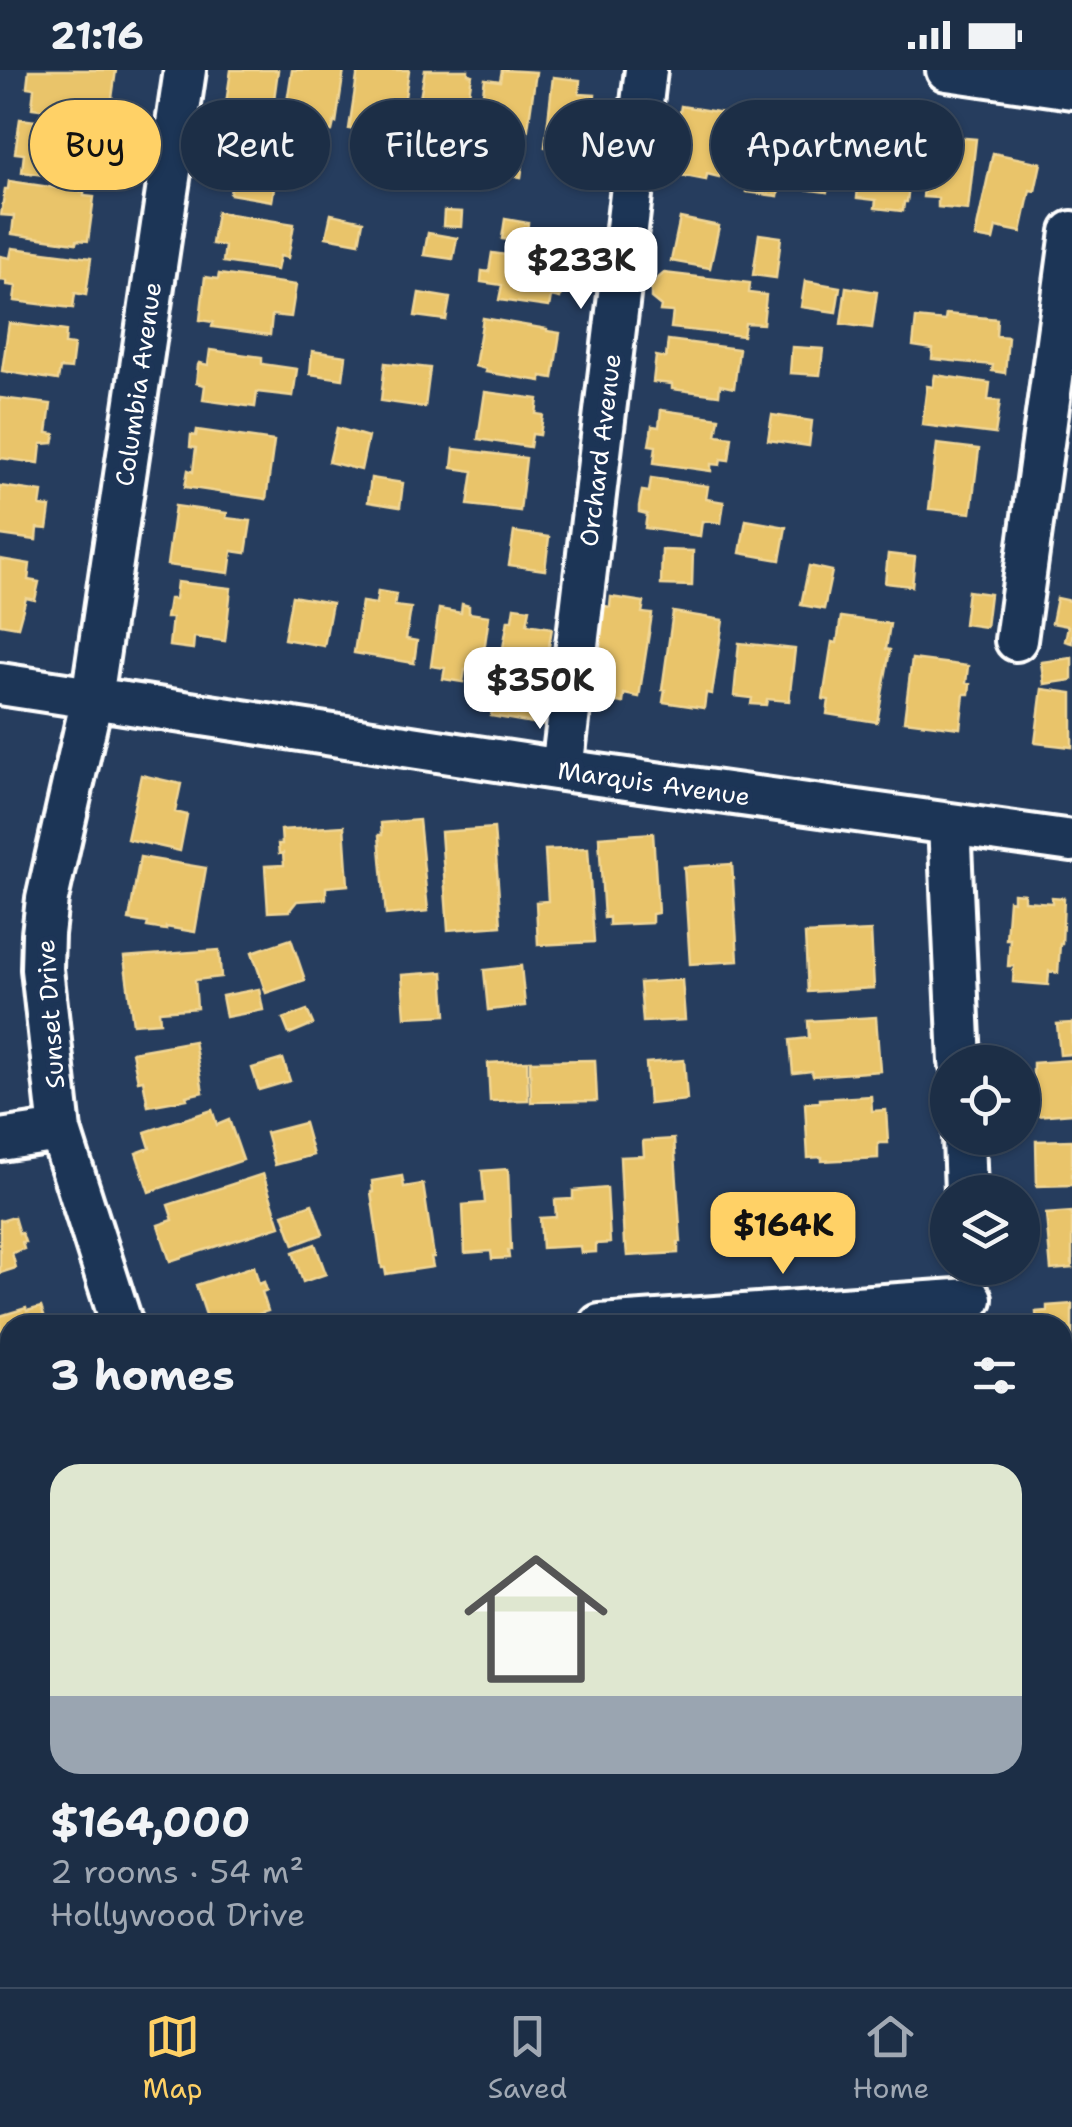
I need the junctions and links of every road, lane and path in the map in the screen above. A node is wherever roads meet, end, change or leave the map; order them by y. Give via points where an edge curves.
1 (185, 70) edge
2 (646, 70) edge
3 (947, 70) edge
4 (1072, 88) edge
5 (1072, 232) edge
6 (1016, 640) dead end
7 (0, 684) edge
8 (92, 698) junction
9 (562, 770) junction
10 (948, 824) junction
11 (1072, 841) edge
12 (959, 1045) edge
13 (60, 1131) junction
14 (0, 1140) edge
15 (972, 1297) edge
16 (119, 1315) edge
17 (733, 1315) edge

1 - 8 street, Columbia Avenue
2 - 9 street, Orchard Avenue
3 - 4 street
5 - 6 street
7 - 8 street, Marquis Avenue
8 - 9 street, Marquis Avenue
8 - 13 street, Sunset Drive via 42,934
9 - 10 street, Marquis Avenue
10 - 11 street, Marquis Avenue
10 - 12 street
13 - 14 street
13 - 16 street, Sunset Drive
15 - 17 street

